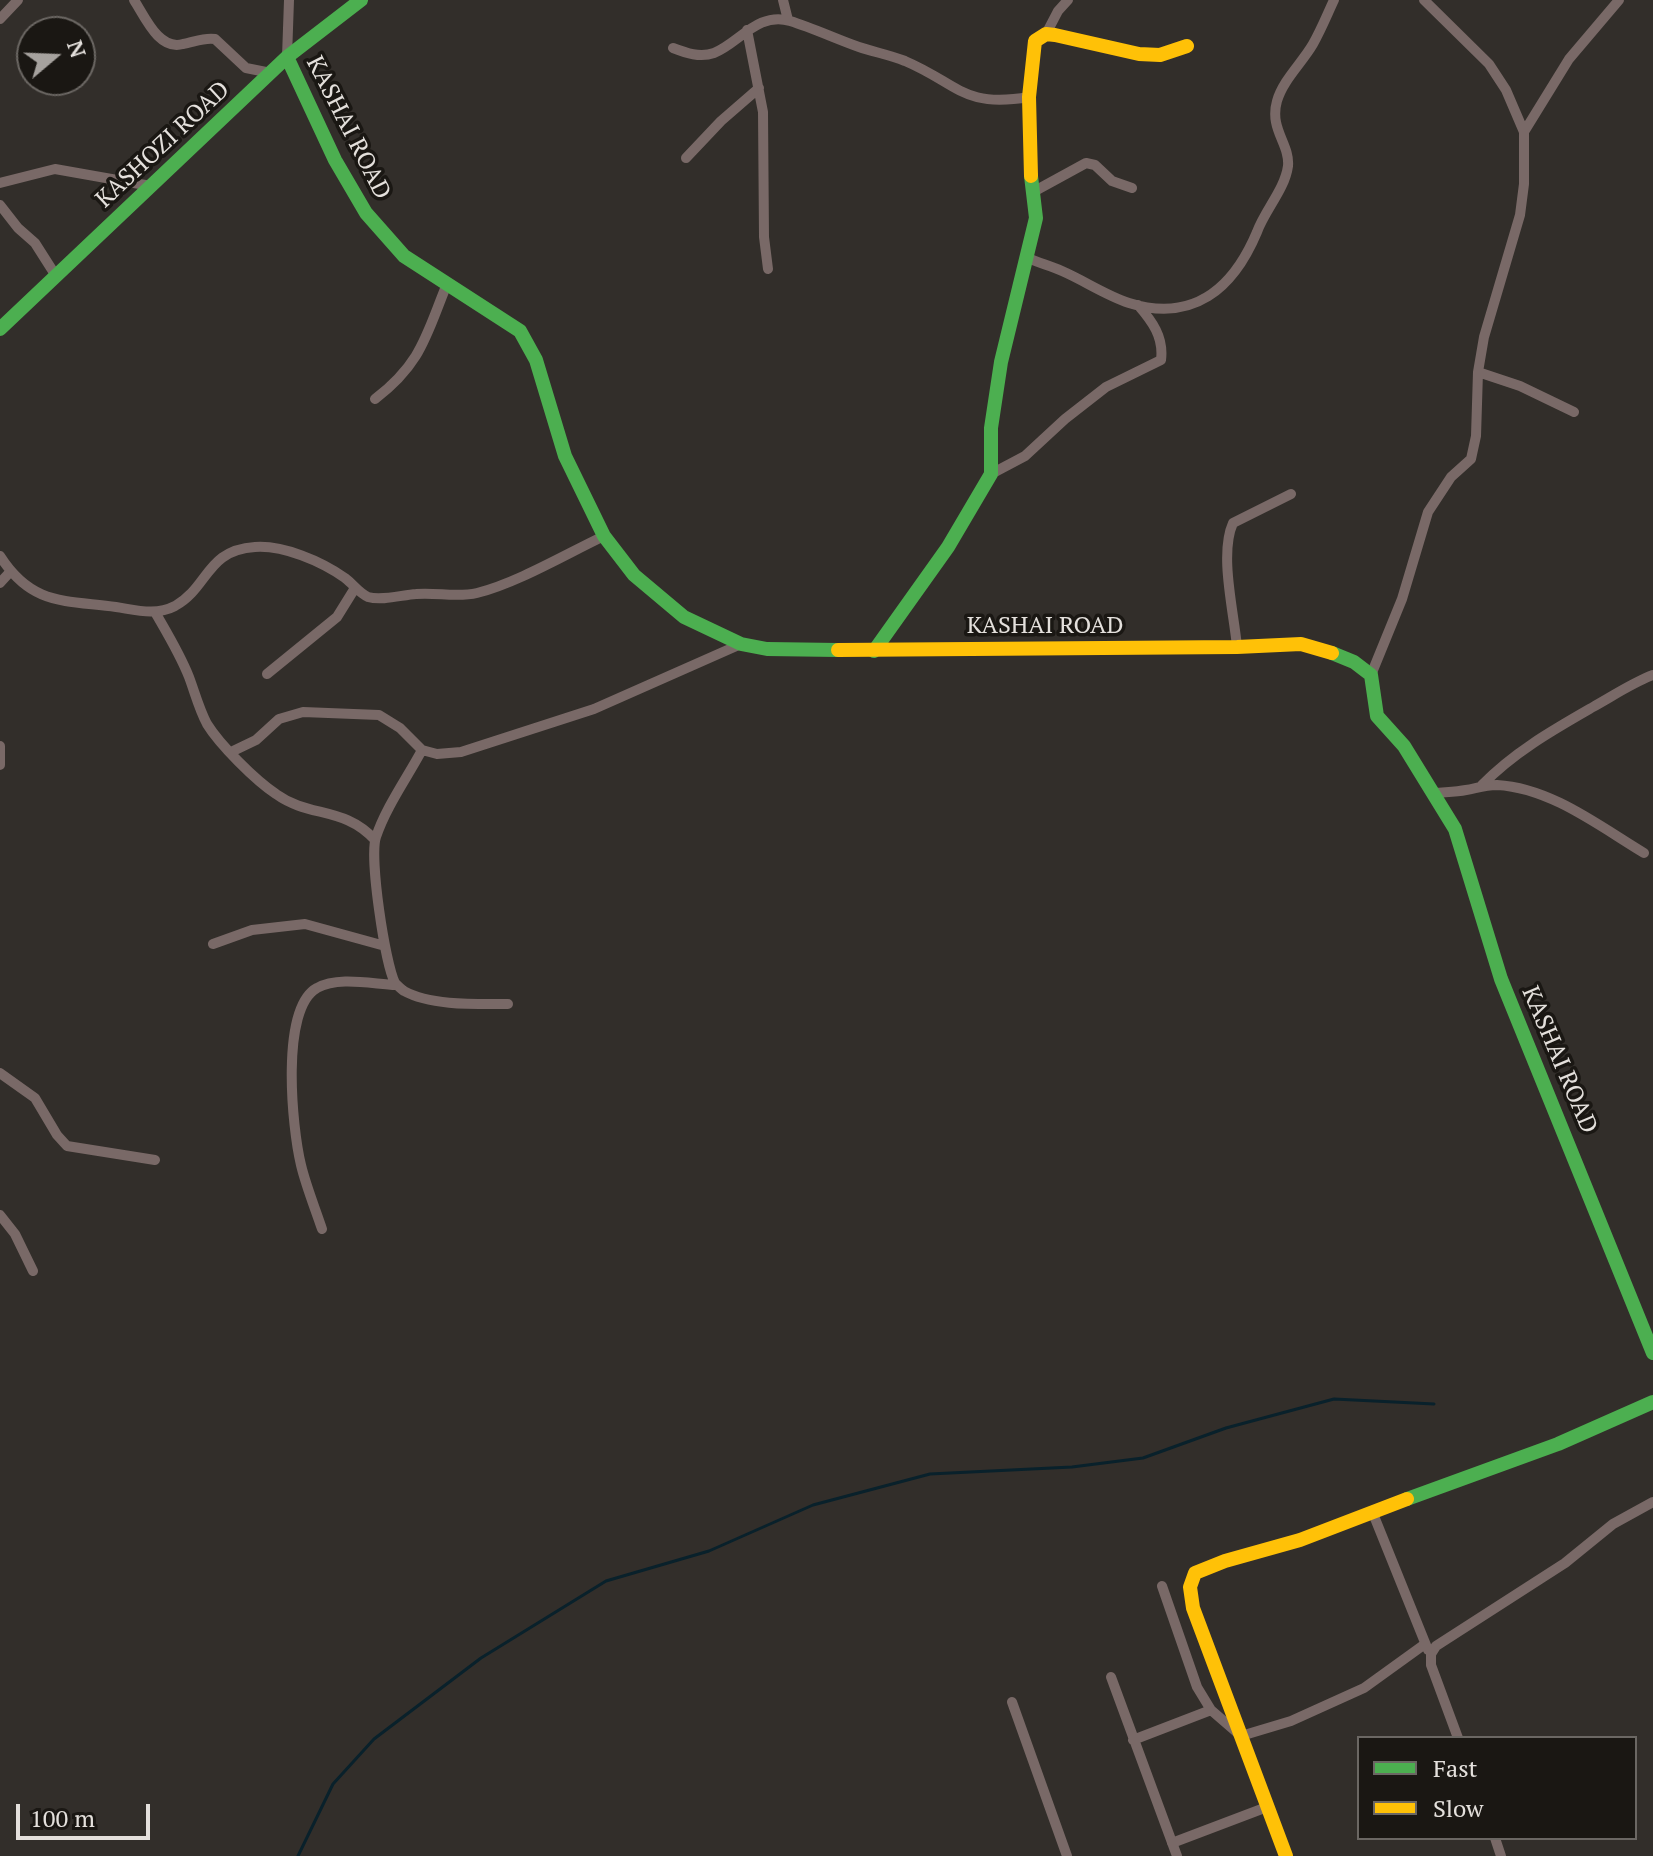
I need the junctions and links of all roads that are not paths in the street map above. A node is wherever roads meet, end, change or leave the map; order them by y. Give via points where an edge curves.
1 (18, 0) edge
2 (134, 0) edge
3 (289, 0) edge
4 (361, 0) edge
5 (783, 0) edge
6 (1068, 0) edge
7 (1334, 0) edge
8 (1424, 0) edge
9 (1619, 0) edge
10 (0, 19) edge
11 (788, 20) junction
12 (747, 30) junction
13 (1046, 34) junction
14 (1187, 46) dead end
15 (673, 48) dead end
16 (287, 57) junction
17 (271, 73) junction
18 (759, 88) junction
19 (1029, 97) junction
20 (1524, 132) junction
21 (686, 158) dead end
22 (0, 183) edge
23 (151, 186) junction
24 (1132, 188) dead end
25 (1033, 192) junction
26 (0, 205) edge
27 (1028, 258) junction
28 (768, 269) dead end
29 (56, 276) junction
30 (447, 284) junction
31 (1138, 305) junction
32 (0, 329) edge
33 (1478, 372) junction
34 (375, 399) dead end
35 (1574, 412) dead end
36 (991, 474) junction
37 (1291, 494) dead end
38 (604, 536) junction
39 (0, 556) edge
40 (10, 572) junction
41 (0, 583) edge
42 (355, 588) junction
43 (155, 612) junction
44 (741, 644) junction
45 (1237, 647) junction
46 (874, 651) junction
47 (267, 674) dead end
48 (1371, 675) junction
49 (1651, 678) edge
50 (0, 746) edge
51 (422, 750) junction
52 (231, 752) junction
53 (0, 765) edge
54 (1482, 785) junction
55 (1435, 793) junction
56 (375, 840) junction
57 (1644, 853) dead end
58 (213, 944) dead end
59 (385, 946) junction
60 (396, 985) junction
61 (508, 1004) dead end
62 (0, 1073) edge
63 (155, 1160) dead end
64 (0, 1215) edge
65 (322, 1229) dead end
66 (33, 1271) dead end
67 (1653, 1353) edge
68 (1653, 1402) edge
69 (1653, 1502) edge
70 (1372, 1511) junction
71 (1162, 1586) dead end
72 (1428, 1649) junction
73 (1111, 1677) dead end
74 (1012, 1702) dead end
75 (1211, 1710) junction
76 (1241, 1736) junction
77 (1457, 1736) edge
78 (1133, 1740) junction
79 (1267, 1807) junction
80 (1172, 1843) junction
81 (1067, 1856) edge
82 (1177, 1856) edge
83 (1286, 1856) edge

1 - 10 street
2 - 17 street via 168,45 215,39 246,68
3 - 16 street
4 - 16 street, KASHOZI ROAD
5 - 11 street
6 - 13 street
7 - 31 street via 1278,97 1276,126 1288,166 1248,253 1226,284 1201,301 1173,308
8 - 20 street via 1489,64
9 - 20 street via 1569,59
11 - 12 street
11 - 19 street via 923,68 966,95 994,101
12 - 15 street via 712,54
12 - 18 street
13 - 14 street via 1139,54 1160,55
13 - 19 street via 1033,45
16 - 17 street, KASHOZI ROAD
16 - 30 street, KASHAI ROAD via 366,213 404,256
17 - 23 street, KASHOZI ROAD
18 - 21 street
18 - 28 street
19 - 25 street
20 - 33 street via 1520,215
22 - 23 street via 55,169
23 - 29 street, KASHOZI ROAD
24 - 25 street via 1086,163
25 - 27 street via 1036,218
26 - 29 street
27 - 31 street
27 - 36 street via 1001,362 991,428
29 - 32 street, KASHOZI ROAD
30 - 34 street via 412,365
30 - 38 street, KASHAI ROAD via 520,331 536,360 565,456
31 - 36 street via 1154,326 1161,360 1106,387 1025,456
33 - 35 street
33 - 48 street via 1471,459 1451,477 1428,512 1402,599
36 - 46 street via 948,547
37 - 45 street via 1233,523 1229,532
38 - 42 street via 478,593 373,598
38 - 44 street, KASHAI ROAD via 652,592 684,617
39 - 40 street
40 - 41 street
40 - 43 street via 63,603
42 - 43 street via 289,550 255,547 222,556 182,601
42 - 47 street via 337,617
43 - 52 street via 179,652 205,720
44 - 46 street, KASHAI ROAD
44 - 51 street via 537,729 461,752
45 - 46 street, KASHAI ROAD
45 - 48 street, KASHAI ROAD via 1301,644 1354,662
48 - 55 street, KASHAI ROAD via 1377,716
49 - 54 street via 1615,693 1522,750
50 - 53 street
51 - 52 street via 379,715 303,712 279,719 256,740
51 - 56 street
52 - 56 street via 276,795 354,821
54 - 55 street
54 - 57 street via 1501,785 1561,803
55 - 67 street, KASHAI ROAD via 1455,829 1501,979
56 - 59 street
58 - 59 street via 252,930 305,924
59 - 60 street
60 - 61 street via 424,997
60 - 65 street via 326,984 306,995 299,1011 292,1084 300,1163
62 - 63 street via 35,1098 67,1146
64 - 66 street
68 - 70 street via 1518,1460
69 - 72 street
70 - 72 street
70 - 76 street via 1195,1573 1190,1587 1193,1608
71 - 75 street via 1186,1662
72 - 76 street via 1364,1688 1291,1721
72 - 77 street
73 - 78 street
74 - 81 street
75 - 76 street
75 - 78 street
76 - 79 street
78 - 80 street
79 - 80 street
79 - 83 street
80 - 82 street

